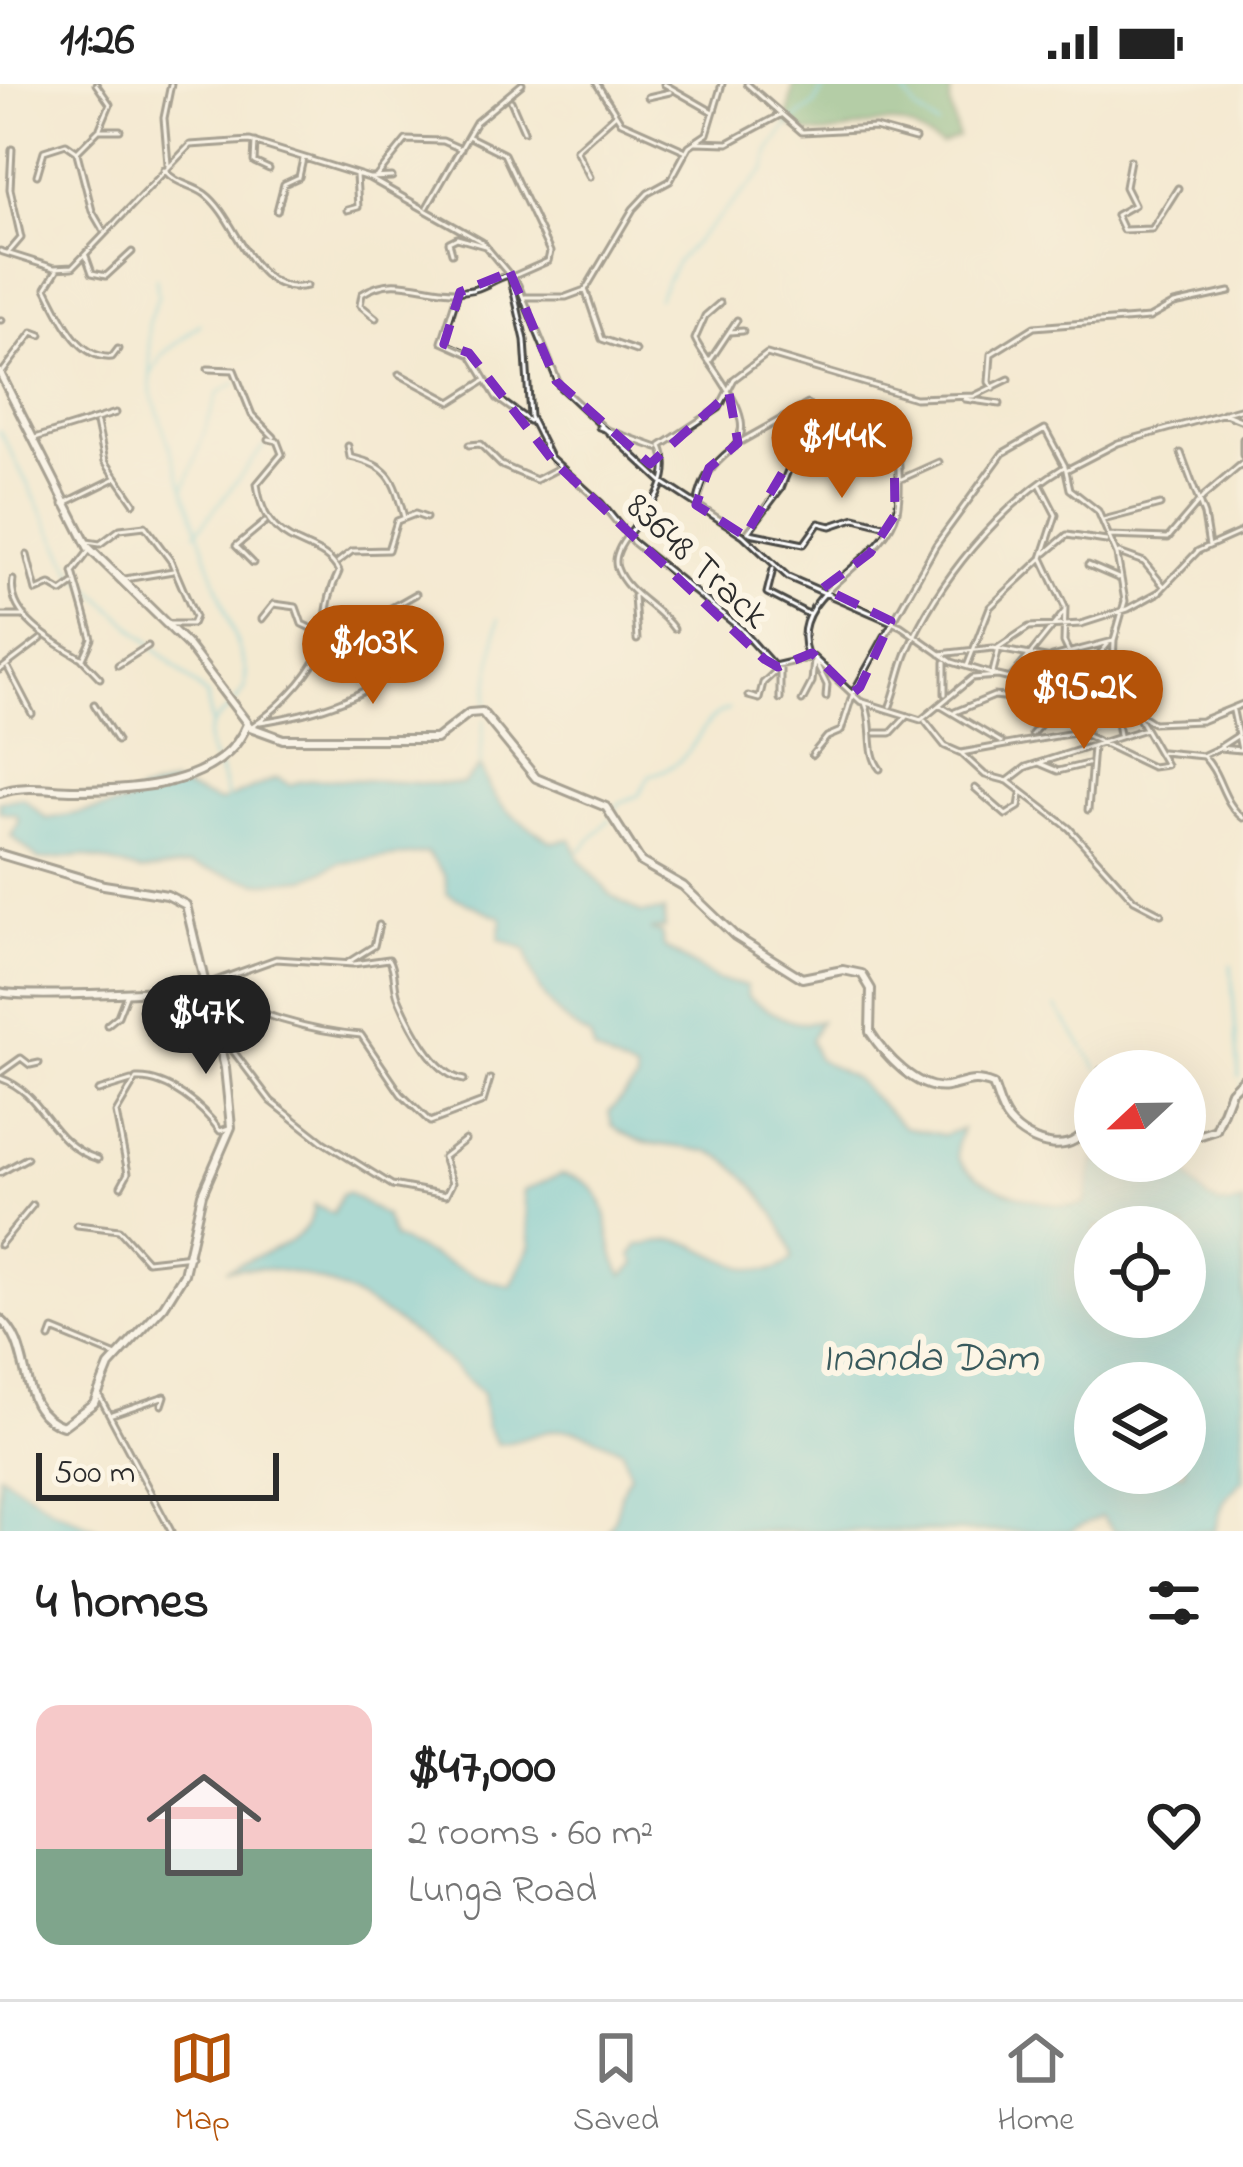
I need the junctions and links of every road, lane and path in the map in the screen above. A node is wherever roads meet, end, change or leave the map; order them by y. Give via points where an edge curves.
1 (96, 84) edge
2 (171, 84) edge
3 (522, 84) edge
4 (597, 84) edge
5 (664, 84) edge
6 (722, 84) edge
7 (747, 84) edge
8 (672, 92) junction
9 (648, 97) dead end
10 (508, 98) junction
11 (713, 112) junction
12 (616, 114) junction
13 (781, 114) junction
14 (99, 130) junction
15 (120, 130) dead end
16 (524, 131) dead end
17 (470, 137) junction
18 (915, 139) dead end
19 (255, 142) junction
20 (694, 142) junction
21 (12, 148) dead end
22 (462, 150) junction
23 (686, 151) junction
24 (77, 153) junction
25 (304, 158) junction
26 (1130, 160) dead end
27 (166, 168) junction
28 (269, 169) dead end
29 (37, 175) dead end
30 (356, 175) junction
31 (377, 176) junction
32 (392, 177) dead end
33 (590, 177) dead end
34 (369, 178) junction
35 (1178, 188) dead end
36 (426, 208) junction
37 (346, 210) dead end
38 (277, 211) dead end
39 (105, 232) junction
40 (485, 245) junction
41 (0, 251) edge
42 (132, 252) dead end
43 (452, 253) dead end
44 (9, 254) junction
45 (86, 256) junction
46 (58, 269) junction
47 (511, 275) junction
48 (307, 286) dead end
49 (585, 290) junction
50 (460, 292) junction
51 (1230, 292) dead end
52 (523, 297) junction
53 (720, 303) dead end
54 (376, 318) dead end
55 (736, 320) dead end
56 (743, 331) dead end
57 (728, 332) junction
58 (41, 334) dead end
59 (118, 349) dead end
60 (636, 351) dead end
61 (708, 364) junction
62 (208, 369) dead end
63 (1, 374) edge
64 (399, 374) dead end
65 (485, 379) junction
66 (1009, 379) dead end
67 (995, 389) junction
68 (729, 393) junction
69 (963, 398) junction
70 (808, 404) dead end
71 (1000, 404) dead end
72 (1243, 408) edge
73 (116, 413) dead end
74 (1223, 413) junction
75 (530, 420) junction
76 (1243, 421) edge
77 (98, 423) junction
78 (596, 426) junction
79 (35, 438) junction
80 (1243, 439) edge
81 (738, 443) junction
82 (348, 446) dead end
83 (469, 446) dead end
84 (660, 448) junction
85 (1181, 453) dead end
86 (1243, 455) edge
87 (938, 462) dead end
88 (1243, 463) edge
89 (561, 467) junction
90 (1066, 468) junction
91 (118, 477) junction
92 (898, 480) junction
93 (662, 482) junction
94 (1041, 486) junction
95 (1199, 502) junction
96 (134, 503) dead end
97 (63, 504) junction
98 (1160, 505) dead end
99 (697, 506) junction
100 (405, 518) junction
101 (426, 518) dead end
102 (269, 520) junction
103 (1102, 521) junction
104 (888, 526) junction
105 (1243, 531) edge
106 (745, 534) junction
107 (629, 538) junction
108 (1107, 539) junction
109 (84, 541) junction
110 (1210, 548) junction
111 (90, 550) junction
112 (1117, 552) junction
113 (26, 555) dead end
114 (1042, 557) junction
115 (253, 563) dead end
116 (336, 564) junction
117 (1088, 565) dead end
118 (774, 568) junction
119 (175, 571) junction
120 (1120, 578) junction
121 (118, 579) junction
122 (14, 580) dead end
123 (75, 584) junction
124 (1164, 586) junction
125 (634, 593) junction
126 (416, 594) dead end
127 (830, 594) junction
128 (1066, 610) junction
129 (1124, 610) junction
130 (808, 614) junction
131 (0, 616) edge
132 (26, 616) junction
133 (262, 619) dead end
134 (891, 621) junction
135 (169, 625) junction
136 (1065, 625) junction
137 (1049, 626) junction
138 (674, 629) dead end
139 (321, 632) junction
140 (915, 635) junction
141 (438, 636) dead end
142 (44, 638) junction
143 (637, 640) dead end
144 (1112, 641) junction
145 (148, 646) dead end
146 (320, 649) junction
147 (998, 649) junction
148 (972, 650) junction
149 (1068, 651) junction
150 (1027, 655) junction
151 (943, 656) junction
152 (812, 657) junction
153 (1048, 658) junction
154 (82, 659) junction
155 (118, 665) dead end
156 (967, 666) junction
157 (7, 667) junction
158 (779, 667) junction
159 (1076, 668) junction
160 (0, 670) edge
161 (995, 674) junction
162 (100, 678) dead end
163 (1010, 679) junction
164 (1028, 683) junction
165 (853, 693) junction
166 (748, 696) dead end
167 (945, 696) junction
168 (1113, 696) junction
169 (826, 698) dead end
170 (780, 699) dead end
171 (802, 700) dead end
172 (864, 702) junction
173 (1048, 702) junction
174 (94, 704) dead end
175 (1243, 704) edge
176 (939, 705) junction
177 (1058, 706) junction
178 (890, 708) junction
179 (1234, 709) junction
180 (956, 712) junction
181 (1136, 713) junction
182 (32, 714) dead end
183 (907, 715) junction
184 (1220, 715) junction
185 (923, 720) junction
186 (1232, 720) junction
187 (253, 726) junction
188 (1146, 729) junction
189 (1088, 732) junction
190 (874, 734) junction
191 (1031, 736) junction
192 (1237, 736) junction
193 (1119, 737) junction
194 (117, 741) dead end
195 (1106, 741) junction
196 (1009, 742) junction
197 (1094, 745) junction
198 (1219, 748) junction
199 (1160, 752) junction
200 (961, 753) junction
201 (812, 755) dead end
202 (1203, 756) junction
203 (1039, 763) junction
204 (1088, 764) junction
205 (880, 769) dead end
206 (1008, 781) junction
207 (975, 788) dead end
208 (0, 793) edge
209 (1021, 793) junction
210 (1088, 810) dead end
211 (1243, 818) edge
212 (0, 854) edge
213 (1161, 914) dead end
214 (379, 925) dead end
215 (346, 964) junction
216 (215, 982) junction
217 (205, 985) junction
218 (0, 992) edge
219 (128, 993) junction
220 (107, 1025) dead end
221 (175, 1028) dead end
222 (218, 1034) junction
223 (39, 1063) dead end
224 (0, 1076) edge
225 (490, 1079) dead end
226 (1243, 1079) edge
227 (134, 1080) junction
228 (464, 1080) dead end
229 (98, 1091) dead end
230 (231, 1126) junction
231 (1206, 1133) edge
232 (1074, 1139) edge
233 (465, 1140) dead end
234 (27, 1158) dead end
235 (98, 1159) dead end
236 (0, 1173) edge
237 (121, 1186) dead end
238 (33, 1205) dead end
239 (77, 1226) dead end
240 (0, 1246) edge
241 (191, 1256) junction
242 (0, 1318) edge
243 (50, 1338) dead end
244 (116, 1356) junction
245 (99, 1396) junction
246 (162, 1405) dead end
247 (110, 1414) junction
248 (172, 1531) edge

1 - 14 street via 110,104
2 - 27 street
3 - 10 street
4 - 12 street
5 - 8 street
6 - 11 street
7 - 13 street
8 - 9 street
8 - 11 street
10 - 16 street
10 - 17 street via 476,122
11 - 20 street via 707,134
12 - 23 street
12 - 33 street via 576,149
13 - 18 street via 809,134 875,128
13 - 20 street via 727,144
14 - 15 street
14 - 24 street
17 - 22 street
17 - 47 street via 504,154 548,246 548,261
19 - 25 street
19 - 27 street via 190,145
19 - 28 street via 254,162
20 - 23 street
21 - 44 street via 10,189 21,238
22 - 31 street via 406,140
22 - 36 street
23 - 49 street via 673,178 648,193 609,242
24 - 29 street via 69,144 46,150
24 - 39 street
25 - 30 street
25 - 38 street
26 - 35 street via 1125,187 1134,205 1116,215 1123,230 1152,229
27 - 39 street
27 - 48 street via 206,195 268,276
30 - 34 street
30 - 37 street via 358,206
31 - 32 street
31 - 34 street
34 - 36 street
36 - 40 street
39 - 45 street
40 - 43 street via 457,238 448,244
40 - 47 street
41 - 44 street
42 - 45 street via 106,276 92,273
44 - 46 street
45 - 46 street
46 - 59 street via 46,288 78,345 95,357
47 - 50 street
47 - 52 street
47 - 75 street, 83648 Track
49 - 52 street
49 - 60 street via 600,337
50 - 54 street via 397,280 362,294 360,305
50 - 65 street via 442,340 471,355
51 - 67 street via 1149,318 1025,330 991,354
52 - 78 street via 556,381
53 - 61 street via 696,334
55 - 57 street
56 - 57 street
57 - 61 street
58 - 63 street via 33,332
61 - 68 street
62 - 102 street via 234,370 281,458 257,484
63 - 79 street
64 - 65 street via 451,402
65 - 75 street via 504,405
66 - 67 street
67 - 69 street
68 - 69 street via 749,364 773,354 910,397
68 - 81 street via 741,421
68 - 84 street
69 - 71 street
70 - 81 street
72 - 74 street
73 - 77 street
74 - 76 street
74 - 90 street via 1118,443
75 - 89 street, 83648 Track
77 - 79 street
77 - 91 street via 103,455
78 - 84 street
78 - 93 street
79 - 97 street
80 - 86 street
81 - 99 street via 709,468
82 - 100 street via 349,455 374,461 394,481
83 - 89 street via 480,444 506,469 536,480
84 - 93 street via 668,466
85 - 95 street
87 - 92 street
88 - 95 street
89 - 107 street, 83648 Track
90 - 94 street
90 - 103 street via 1070,489
90 - 134 street via 1046,429 1003,453
91 - 96 street
91 - 97 street
92 - 104 street
92 - 106 street via 894,440 871,426 849,428 796,449 781,488
93 - 99 street
93 - 107 street
94 - 114 street via 1056,515
94 - 140 street via 967,558
95 - 108 street via 1168,538
95 - 110 street
97 - 109 street
98 - 103 street
99 - 106 street
100 - 101 street
100 - 116 street via 393,526 388,550 352,551
102 - 115 street via 236,546
102 - 116 street
103 - 108 street
104 - 106 street via 856,518 819,523 804,544
104 - 127 street
105 - 110 street
106 - 118 street
107 - 125 street via 615,560
107 - 158 street, 83648 Track
108 - 112 street
108 - 114 street via 1070,535
109 - 111 street
109 - 119 street via 100,544 120,529 145,525
110 - 124 street
111 - 121 street
111 - 123 street via 74,566
112 - 120 street
112 - 124 street via 1144,562
113 - 123 street via 36,591
114 - 128 street
114 - 148 street via 990,607
116 - 139 street
117 - 120 street
118 - 127 street
118 - 130 street via 767,592
119 - 121 street
119 - 135 street via 195,620
120 - 129 street
121 - 135 street
122 - 132 street via 12,594
123 - 154 street via 92,639
124 - 129 street
125 - 138 street
125 - 143 street
126 - 146 street
127 - 130 street
127 - 134 street
128 - 136 street
128 - 137 street
129 - 136 street
129 - 144 street
130 - 152 street via 801,638
131 - 132 street
132 - 142 street
133 - 139 street via 274,604 296,607 302,624
134 - 140 street
134 - 165 street
135 - 187 street
136 - 137 street
136 - 149 street
137 - 147 street via 1029,627
137 - 150 street
139 - 146 street
140 - 151 street
140 - 178 street
141 - 187 street via 423,667 400,665 378,686
142 - 154 street
142 - 157 street
144 - 149 street
144 - 159 street
144 - 168 street
145 - 155 street
146 - 187 street
147 - 148 street
147 - 150 street
147 - 161 street
148 - 151 street
148 - 156 street
149 - 153 street
149 - 159 street
150 - 153 street
150 - 163 street
151 - 156 street
151 - 167 street
152 - 158 street, 83648 Track
152 - 165 street
152 - 169 street
152 - 171 street
153 - 159 street
154 - 162 street
156 - 161 street
157 - 160 street
157 - 182 street
158 - 166 street via 759,699
158 - 170 street
159 - 164 street
159 - 168 street
161 - 163 street
161 - 167 street
163 - 164 street
164 - 173 street
165 - 172 street
165 - 201 street via 841,731
167 - 176 street
168 - 181 street
168 - 193 street
172 - 178 street
172 - 190 street
173 - 177 street
173 - 180 street via 994,696
174 - 194 street
175 - 179 street
176 - 180 street
176 - 185 street
177 - 189 street
177 - 191 street
178 - 183 street
179 - 184 street
179 - 186 street
180 - 196 street
181 - 184 street via 1158,724
181 - 188 street
183 - 185 street
183 - 190 street via 891,734
184 - 186 street
185 - 200 street
186 - 192 street
187 - 208 street via 198,772 133,787
187 - 232 street via 295,740 436,739 482,712 527,770 606,807 635,856 690,891 735,936 796,976 862,974 871,989 870,1032 922,1083 941,1088 971,1078 993,1085 1011,1124 1034,1141
188 - 193 street
188 - 199 street
189 - 191 street
189 - 195 street
190 - 205 street
191 - 196 street
192 - 198 street
192 - 198 street via 1241,750
193 - 195 street
195 - 197 street
195 - 199 street via 1155,767 1167,763
196 - 200 street
197 - 203 street
197 - 204 street
198 - 202 street
199 - 202 street
200 - 206 street via 985,775
202 - 211 street
203 - 204 street via 1058,771
203 - 206 street
204 - 210 street
206 - 209 street
207 - 209 street via 1006,815
209 - 213 street via 1091,848 1134,900
212 - 217 street via 181,901
214 - 215 street via 374,946
215 - 216 street via 276,959
215 - 228 street via 392,961 398,996 424,1049
216 - 217 street
216 - 225 street via 267,1016 361,1035 430,1122 483,1102
217 - 219 street
217 - 222 street
218 - 219 street
219 - 220 street
221 - 222 street via 198,1038
222 - 230 street
222 - 233 street via 284,1114 392,1185 444,1196 452,1186 443,1157
223 - 224 street via 21,1058
224 - 235 street via 40,1109 59,1140
226 - 231 street
227 - 229 street
227 - 230 street via 149,1079 194,1102 220,1131
227 - 237 street via 116,1113 128,1173
230 - 241 street via 200,1200
234 - 236 street
238 - 240 street
239 - 241 street via 119,1230 147,1261
241 - 244 street via 164,1306
242 - 245 street via 18,1339 29,1390 47,1419 72,1424
243 - 244 street via 53,1330
244 - 245 street
245 - 247 street
246 - 247 street via 165,1396
247 - 248 street

